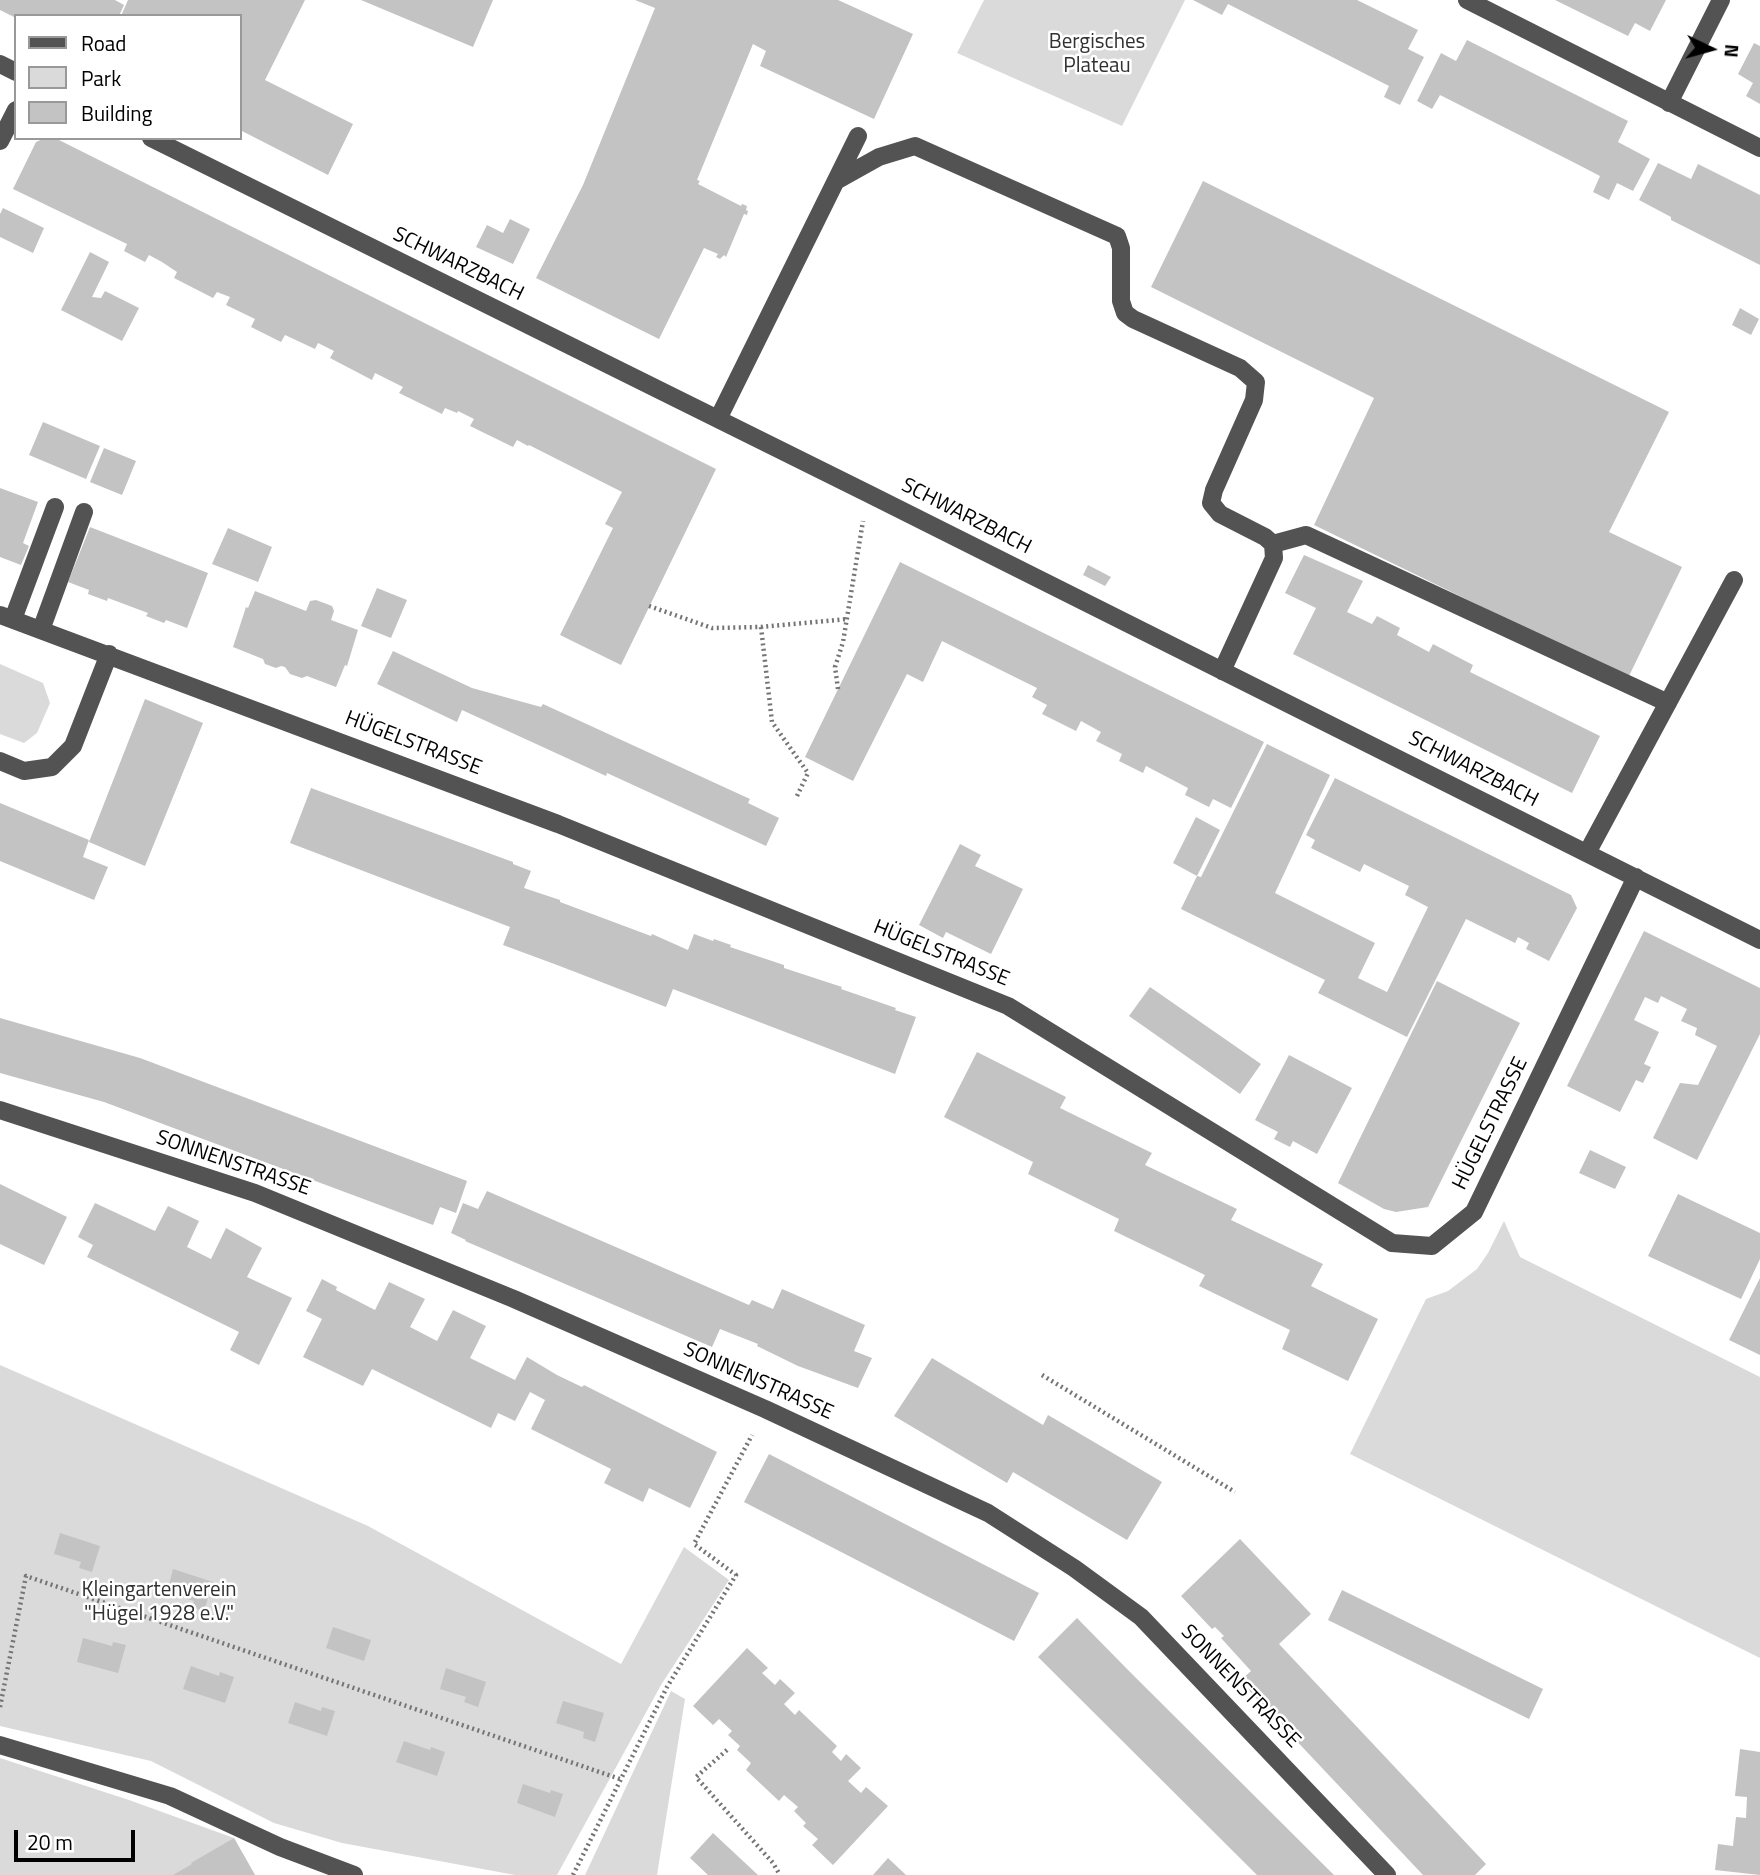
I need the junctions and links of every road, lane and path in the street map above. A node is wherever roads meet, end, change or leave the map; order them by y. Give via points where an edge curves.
1 (1467, 0) edge
2 (1721, 0) edge
3 (1669, 103) junction
4 (14, 114) edge
5 (858, 136) dead end
6 (155, 140) edge
7 (0, 141) edge
8 (1760, 148) edge
9 (836, 181) junction
10 (718, 419) junction
11 (867, 493) junction
12 (55, 507) dead end
13 (84, 512) dead end
14 (1273, 544) junction
15 (1734, 580) dead end
16 (649, 606) dead end
17 (6, 617) edge
18 (847, 619) junction
19 (761, 627) junction
20 (41, 630) junction
21 (109, 654) junction
22 (1222, 671) junction
23 (838, 689) dead end
24 (1668, 703) junction
25 (0, 761) edge
26 (796, 797) dead end
27 (1587, 853) junction
28 (1636, 877) junction
29 (1760, 940) edge
30 (0, 1110) edge
31 (1042, 1375) dead end
32 (753, 1434) dead end
33 (1236, 1492) dead end
34 (0, 1707) edge
35 (0, 1745) edge
36 (727, 1750) dead end
37 (620, 1779) junction
38 (354, 1875) edge
39 (573, 1875) edge
40 (780, 1875) edge
41 (1387, 1875) edge

1 - 3 street
2 - 3 street
3 - 8 street
4 - 7 street
5 - 9 street
6 - 10 street, SCHWARZBACH
9 - 10 street
9 - 14 street via 879,157 915,146 1117,236 1125,313 1241,368 1256,382 1254,400 1211,503 1220,514
10 - 11 street, SCHWARZBACH
11 - 18 path
11 - 22 street, SCHWARZBACH
12 - 17 street
13 - 20 street
14 - 22 street via 1274,558
14 - 24 street via 1306,536
15 - 24 street
16 - 19 path via 712,628
17 - 20 street, HÜGELSTRASSE
18 - 19 path
18 - 23 path via 835,667
19 - 26 path via 772,722 808,773
20 - 21 street, HÜGELSTRASSE
21 - 25 street via 73,747 52,767 24,771
21 - 28 street, HÜGELSTRASSE via 558,824 1008,1006 1392,1243 1432,1246 1474,1212
22 - 27 street, SCHWARZBACH
24 - 27 street
27 - 28 street, SCHWARZBACH
28 - 29 street, SCHWARZBACH
30 - 41 street, SONNENSTRASSE via 281,1203 513,1298 988,1513 1141,1617
31 - 33 path
32 - 37 path via 694,1544 736,1575 667,1686
34 - 37 path via 26,1576
35 - 38 street via 170,1796
36 - 40 path via 696,1777
37 - 39 path

